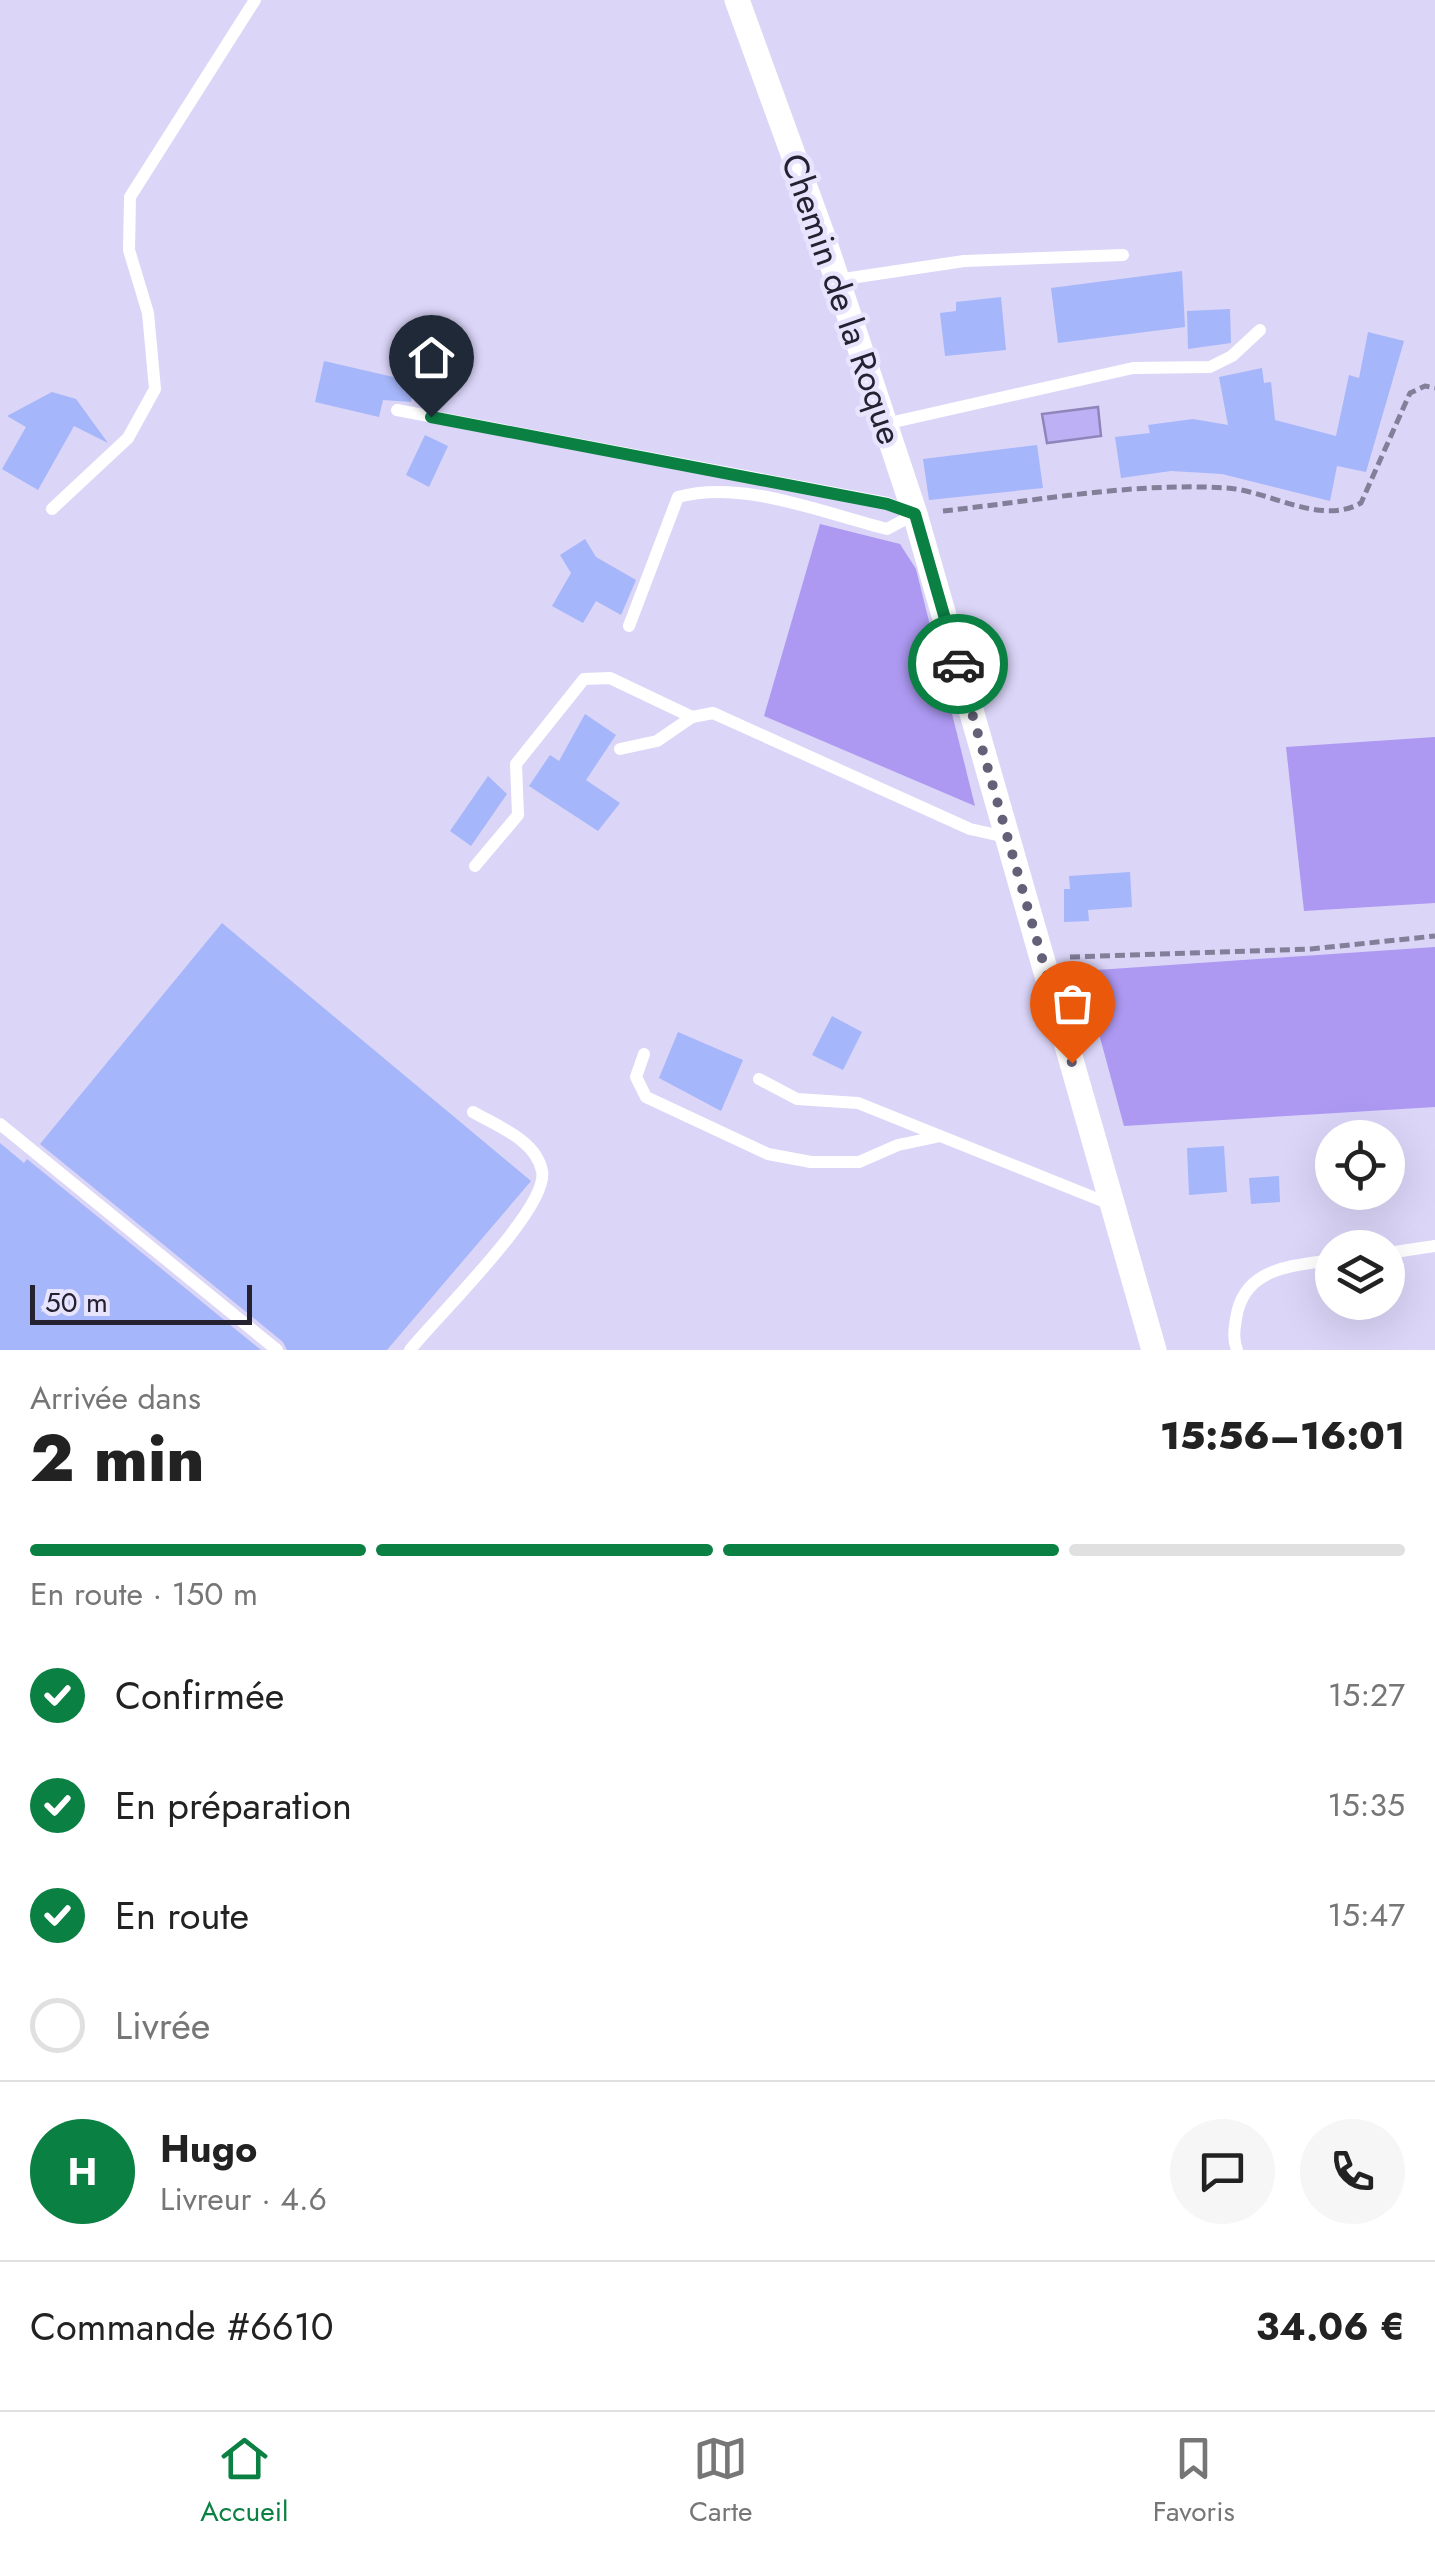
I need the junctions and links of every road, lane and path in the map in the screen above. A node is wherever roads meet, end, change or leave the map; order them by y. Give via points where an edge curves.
1 (255, 0) edge
2 (737, 0) edge
3 (1123, 255) dead end
4 (838, 280) junction
5 (1260, 330) dead end
6 (1435, 388) edge
7 (397, 410) dead end
8 (886, 424) junction
9 (52, 509) dead end
10 (915, 514) junction
11 (629, 626) dead end
12 (692, 718) junction
13 (620, 750) dead end
14 (1008, 838) junction
15 (476, 866) dead end
16 (1435, 936) edge
17 (1042, 957) junction
18 (644, 1054) dead end
19 (759, 1079) dead end
20 (472, 1112) dead end
21 (0, 1124) edge
22 (939, 1136) junction
23 (1113, 1205) junction
24 (1435, 1246) edge
25 (1405, 1250) edge
26 (1315, 1263) edge
27 (277, 1350) edge
28 (410, 1350) edge
29 (1154, 1350) edge
30 (1238, 1350) edge

1 - 9 lane via 130,197 129,250 148,313 155,389 128,438
2 - 4 street, Chemin de la Roque
3 - 4 lane via 964,261
4 - 8 street, Chemin de la Roque
5 - 8 lane via 1210,367 1132,368
6 - 10 path via 1410,392 1361,503 1348,511 1231,488 1163,488
7 - 10 lane
8 - 10 street, Chemin de la Roque
10 - 11 lane via 887,529 753,496 702,490 678,497
10 - 14 street, Chemin de la Roque
12 - 13 lane via 657,741
12 - 14 lane via 712,713 970,829
12 - 15 lane via 610,678 584,679 516,764 518,815
14 - 17 street, Chemin de la Roque
16 - 17 path via 1311,949
17 - 23 street, Chemin de la Roque
18 - 22 lane via 636,1077 646,1097 768,1154 860,1162
19 - 22 lane via 797,1099 858,1102
20 - 28 lane via 526,1143 542,1167 543,1189
21 - 27 lane
22 - 23 lane
23 - 29 street, Chemin de la Roque
24 - 25 lane
26 - 30 lane via 1255,1278 1237,1308

